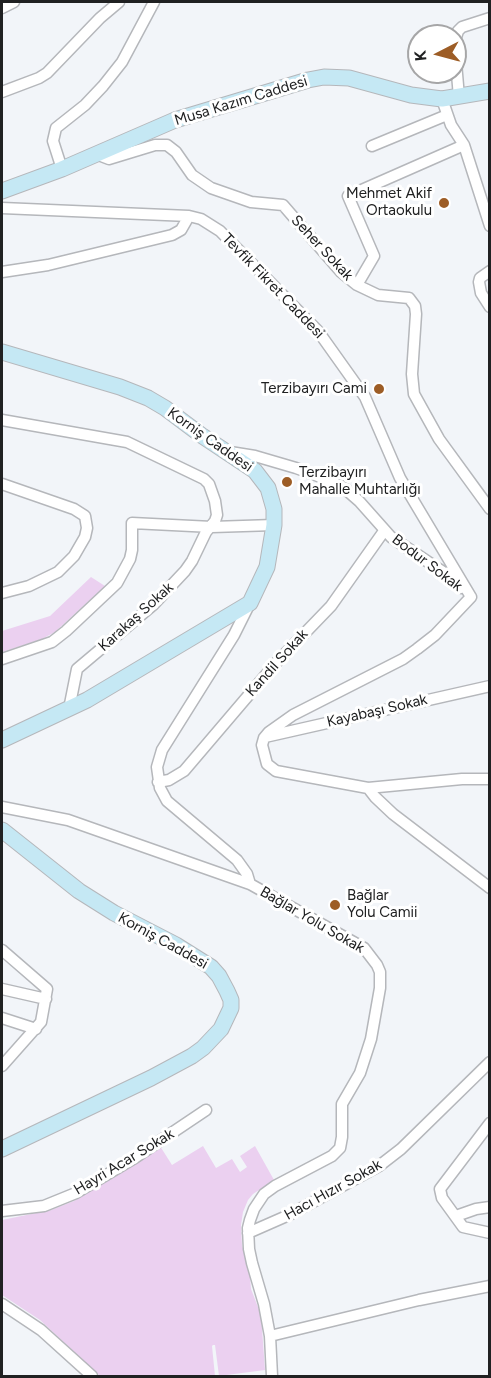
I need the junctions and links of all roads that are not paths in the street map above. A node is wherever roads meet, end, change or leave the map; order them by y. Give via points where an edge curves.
1 (14, 2) edge
2 (119, 2) edge
3 (154, 2) edge
4 (2, 8) edge
5 (489, 18) edge
6 (467, 25) edge
7 (458, 84) edge
8 (489, 91) edge
9 (2, 92) edge
10 (459, 98) junction
11 (442, 99) junction
12 (447, 115) junction
13 (372, 146) dead end
14 (464, 146) junction
15 (96, 154) junction
16 (62, 169) junction
17 (2, 191) edge
18 (2, 208) edge
19 (189, 216) junction
20 (489, 226) edge
21 (489, 271) edge
22 (2, 272) edge
23 (357, 285) junction
24 (489, 308) edge
25 (2, 352) edge
26 (2, 420) edge
27 (227, 451) junction
28 (2, 484) edge
29 (489, 509) edge
30 (274, 525) junction
31 (212, 528) junction
32 (384, 531) junction
33 (2, 593) edge
34 (471, 597) junction
35 (250, 603) junction
36 (2, 659) edge
37 (489, 686) edge
38 (69, 709) junction
39 (265, 737) junction
40 (2, 740) edge
41 (489, 779) edge
42 (158, 782) junction
43 (368, 788) junction
44 (2, 807) edge
45 (2, 830) edge
46 (250, 884) junction
47 (489, 888) edge
48 (2, 950) edge
49 (2, 989) edge
50 (46, 999) junction
51 (2, 1018) edge
52 (36, 1029) junction
53 (489, 1062) edge
54 (2, 1066) edge
55 (206, 1110) dead end
56 (489, 1122) edge
57 (2, 1149) edge
58 (489, 1207) edge
59 (2, 1211) edge
60 (456, 1216) junction
61 (248, 1233) junction
62 (489, 1233) edge
63 (489, 1286) edge
64 (2, 1304) edge
65 (270, 1336) junction
66 (92, 1377) edge
67 (272, 1377) edge

1 - 4 street
2 - 9 street via 47,73
3 - 16 street via 122,62 85,105 56,128 53,141
5 - 6 street
7 - 10 street
8 - 10 main road, Musa Kazım Caddesi
10 - 11 main road, Musa Kazım Caddesi
11 - 12 street
11 - 15 main road, Musa Kazım Caddesi via 350,78 324,77 185,117
12 - 13 street
12 - 14 street
14 - 20 street
14 - 23 street via 348,196 374,256
15 - 16 main road, Musa Kazım Caddesi
15 - 23 street, Seher Sokak via 109,159 167,145 192,175 211,188 251,202 283,206
16 - 17 main road, Musa Kazım Caddesi
18 - 19 street, Tevfik Fikret Caddesi
19 - 22 street via 177,234
19 - 34 street, Tevfik Fikret Caddesi via 220,231 318,331 365,397 400,478
21 - 24 street via 479,282
23 - 29 street, Seher Sokak via 372,294 402,296 412,301 416,314 414,394 439,439
25 - 27 main road, Korniş Caddesi via 135,392
26 - 31 street via 115,439 192,472 209,484 213,493 217,515
27 - 30 main road, Korniş Caddesi via 262,479 272,499
27 - 32 street, Bodur Sokak via 255,456 336,483 359,501
28 - 33 street via 74,509 85,516 87,528 74,556 58,572
30 - 31 street
30 - 35 main road, Korniş Caddesi via 267,567
31 - 36 street via 132,523 130,559 117,583 52,642
31 - 38 street, Karakaş Sokak via 206,532 192,561 153,605 77,669
32 - 34 street, Bodur Sokak
32 - 42 street, Kandil Sokak via 331,606 276,663 184,771
34 - 39 street via 417,650 299,712
35 - 38 main road
35 - 42 street via 162,750
37 - 39 street, Kayabaşı Sokak
38 - 40 main road
39 - 43 street via 265,760 276,771
41 - 43 street
42 - 46 street via 167,801 237,860
43 - 47 street via 393,814
44 - 46 street, Bağlar Yolu Sokak via 68,820
45 - 57 main road, Korniş Caddesi via 79,891 211,966 227,991 231,1008 221,1029 192,1056
46 - 61 street, Bağlar Yolu Sokak via 364,948 377,965 380,980 366,1058 342,1104 340,1148 264,1194 254,1209
48 - 50 street via 47,989
49 - 50 street
50 - 52 street
51 - 52 street
52 - 54 street
53 - 61 street, Hacı Hızır Sokak via 380,1166
55 - 59 street, Hayri Acar Sokak via 76,1193 44,1206
56 - 60 street via 440,1189
58 - 60 street
60 - 62 street via 463,1227
61 - 65 street
63 - 65 street
64 - 66 street via 41,1330
65 - 67 street

